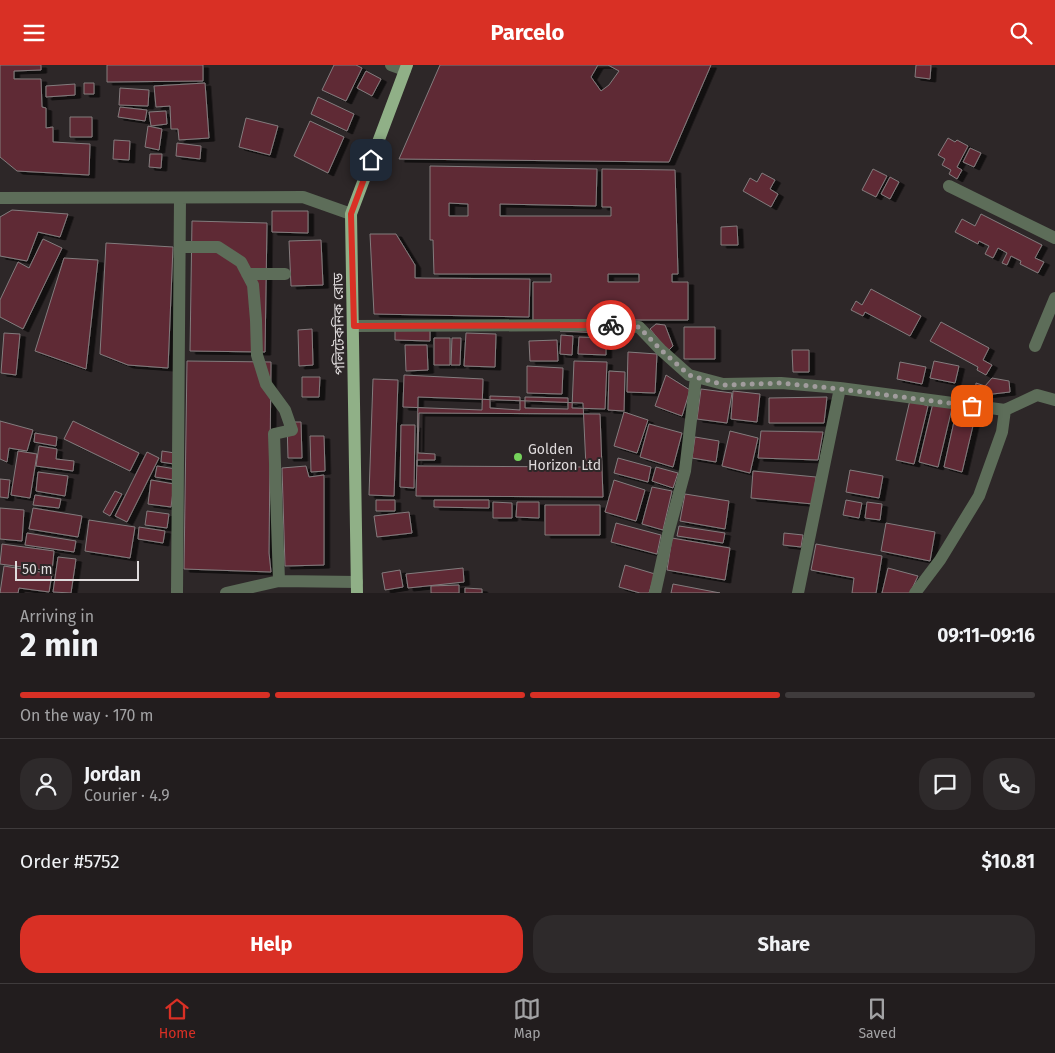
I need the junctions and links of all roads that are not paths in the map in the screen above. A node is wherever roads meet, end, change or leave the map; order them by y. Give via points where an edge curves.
1 (391, 65) edge
2 (406, 68) edge
3 (949, 186) dead end
4 (0, 198) edge
5 (180, 198) junction
6 (351, 214) junction
7 (1055, 238) edge
8 (180, 247) junction
9 (247, 274) junction
10 (285, 274) dead end
11 (1055, 298) edge
12 (354, 326) junction
13 (1035, 346) dead end
14 (696, 377) junction
15 (840, 389) junction
16 (1055, 399) edge
17 (1005, 410) junction
18 (279, 581) junction
19 (357, 587) edge
20 (177, 593) edge
21 (226, 593) edge
22 (655, 593) edge
23 (798, 593) edge
24 (915, 593) edge

1 - 2 street
2 - 6 main road, পলিটেকনিক রোড
3 - 7 street
4 - 5 street
5 - 6 street via 303,197
5 - 8 street
6 - 12 main road, পলিটেকনিক রোড
8 - 9 street via 218,247 241,261
8 - 20 street
9 - 10 street
9 - 18 street via 253,285 259,362 266,384 285,410 292,430 274,434
11 - 13 street
12 - 14 street via 639,327 689,375
12 - 19 main road, পলিটেকনিক রোড
14 - 15 street via 724,385 781,383
14 - 22 street via 685,471
15 - 17 street
15 - 23 street
16 - 17 street via 1037,395
17 - 24 street via 1002,432 979,496 940,560
18 - 19 street
18 - 21 street

